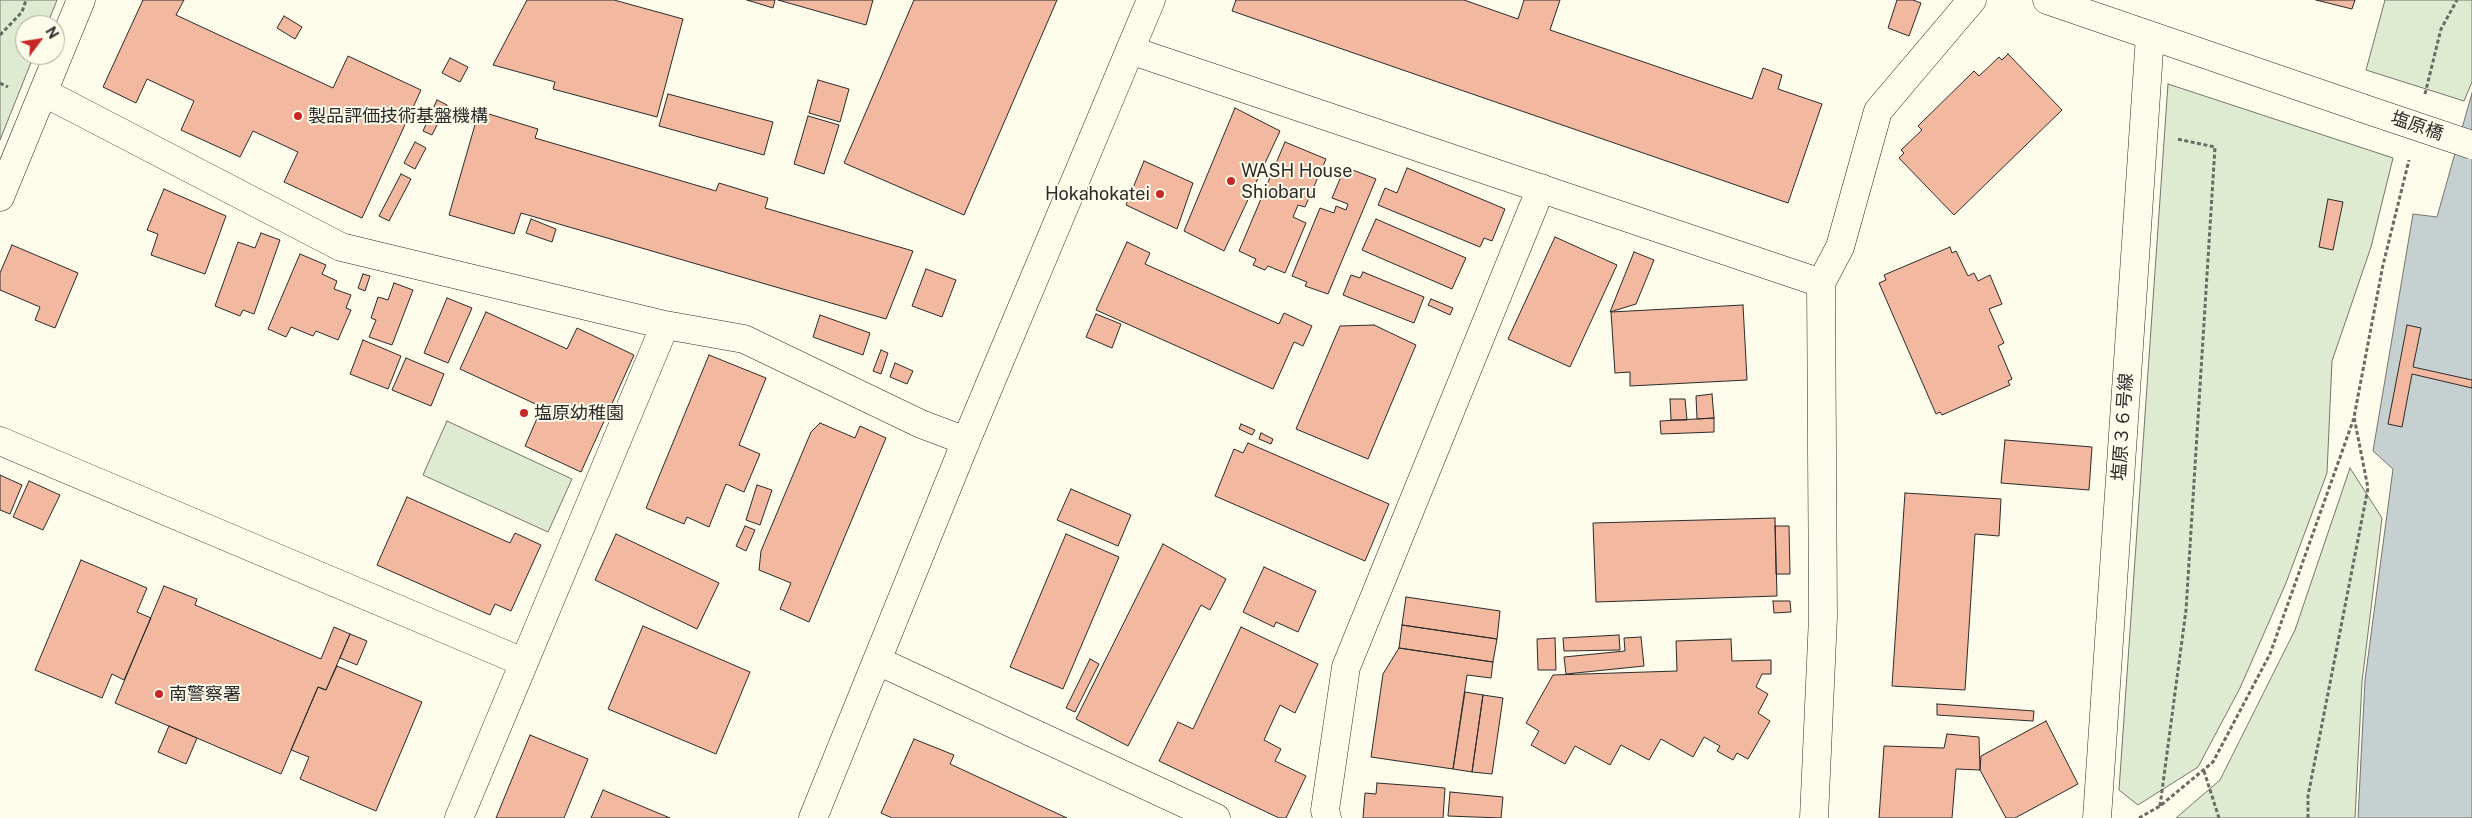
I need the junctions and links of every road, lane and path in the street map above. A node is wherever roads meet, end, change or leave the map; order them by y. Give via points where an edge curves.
1 (26, 0) edge
2 (81, 0) edge
3 (1151, 0) edge
4 (1972, 0) edge
5 (2046, 0) edge
6 (2457, 0) edge
7 (0, 35) edge
8 (2150, 36) junction
9 (1130, 50) junction
10 (42, 92) junction
11 (2425, 97) dead end
12 (2142, 132) junction
13 (2472, 145) edge
14 (2410, 155) dead end
15 (1541, 188) junction
16 (0, 197) edge
17 (1821, 283) junction
18 (665, 325) junction
19 (2354, 417) junction
20 (0, 441) edge
21 (966, 441) junction
22 (878, 661) junction
23 (522, 662) junction
24 (2204, 771) junction
25 (2160, 806) junction
26 (459, 818) edge
27 (813, 818) edge
28 (1216, 818) edge
29 (1327, 818) edge
30 (1814, 818) edge
31 (2097, 818) edge
32 (2139, 818) edge
33 (2219, 818) edge
34 (2308, 818) edge

1 - 7 path via 22,12
2 - 10 street
3 - 9 street
4 - 17 street via 1878,111 1840,248
5 - 8 street, 塩原橋
6 - 11 path via 2442,29
8 - 12 street, 塩原３６号線
8 - 13 street, 塩原橋, bridge
9 - 15 street
9 - 21 street
10 - 16 street
10 - 18 street via 340,247
12 - 25 path via 2215,147 2186,610
12 - 31 street, 塩原３６号線
14 - 19 path via 2383,265
15 - 17 street
15 - 29 street via 1346,667 1325,810
17 - 30 street via 1823,617
18 - 21 street via 744,339 921,424
18 - 23 street
19 - 24 path via 2270,654 2213,762
19 - 34 path via 2368,488 2308,796
20 - 23 street
21 - 22 street
22 - 27 street
22 - 28 street
23 - 26 street
24 - 25 path
24 - 33 path
25 - 32 path

